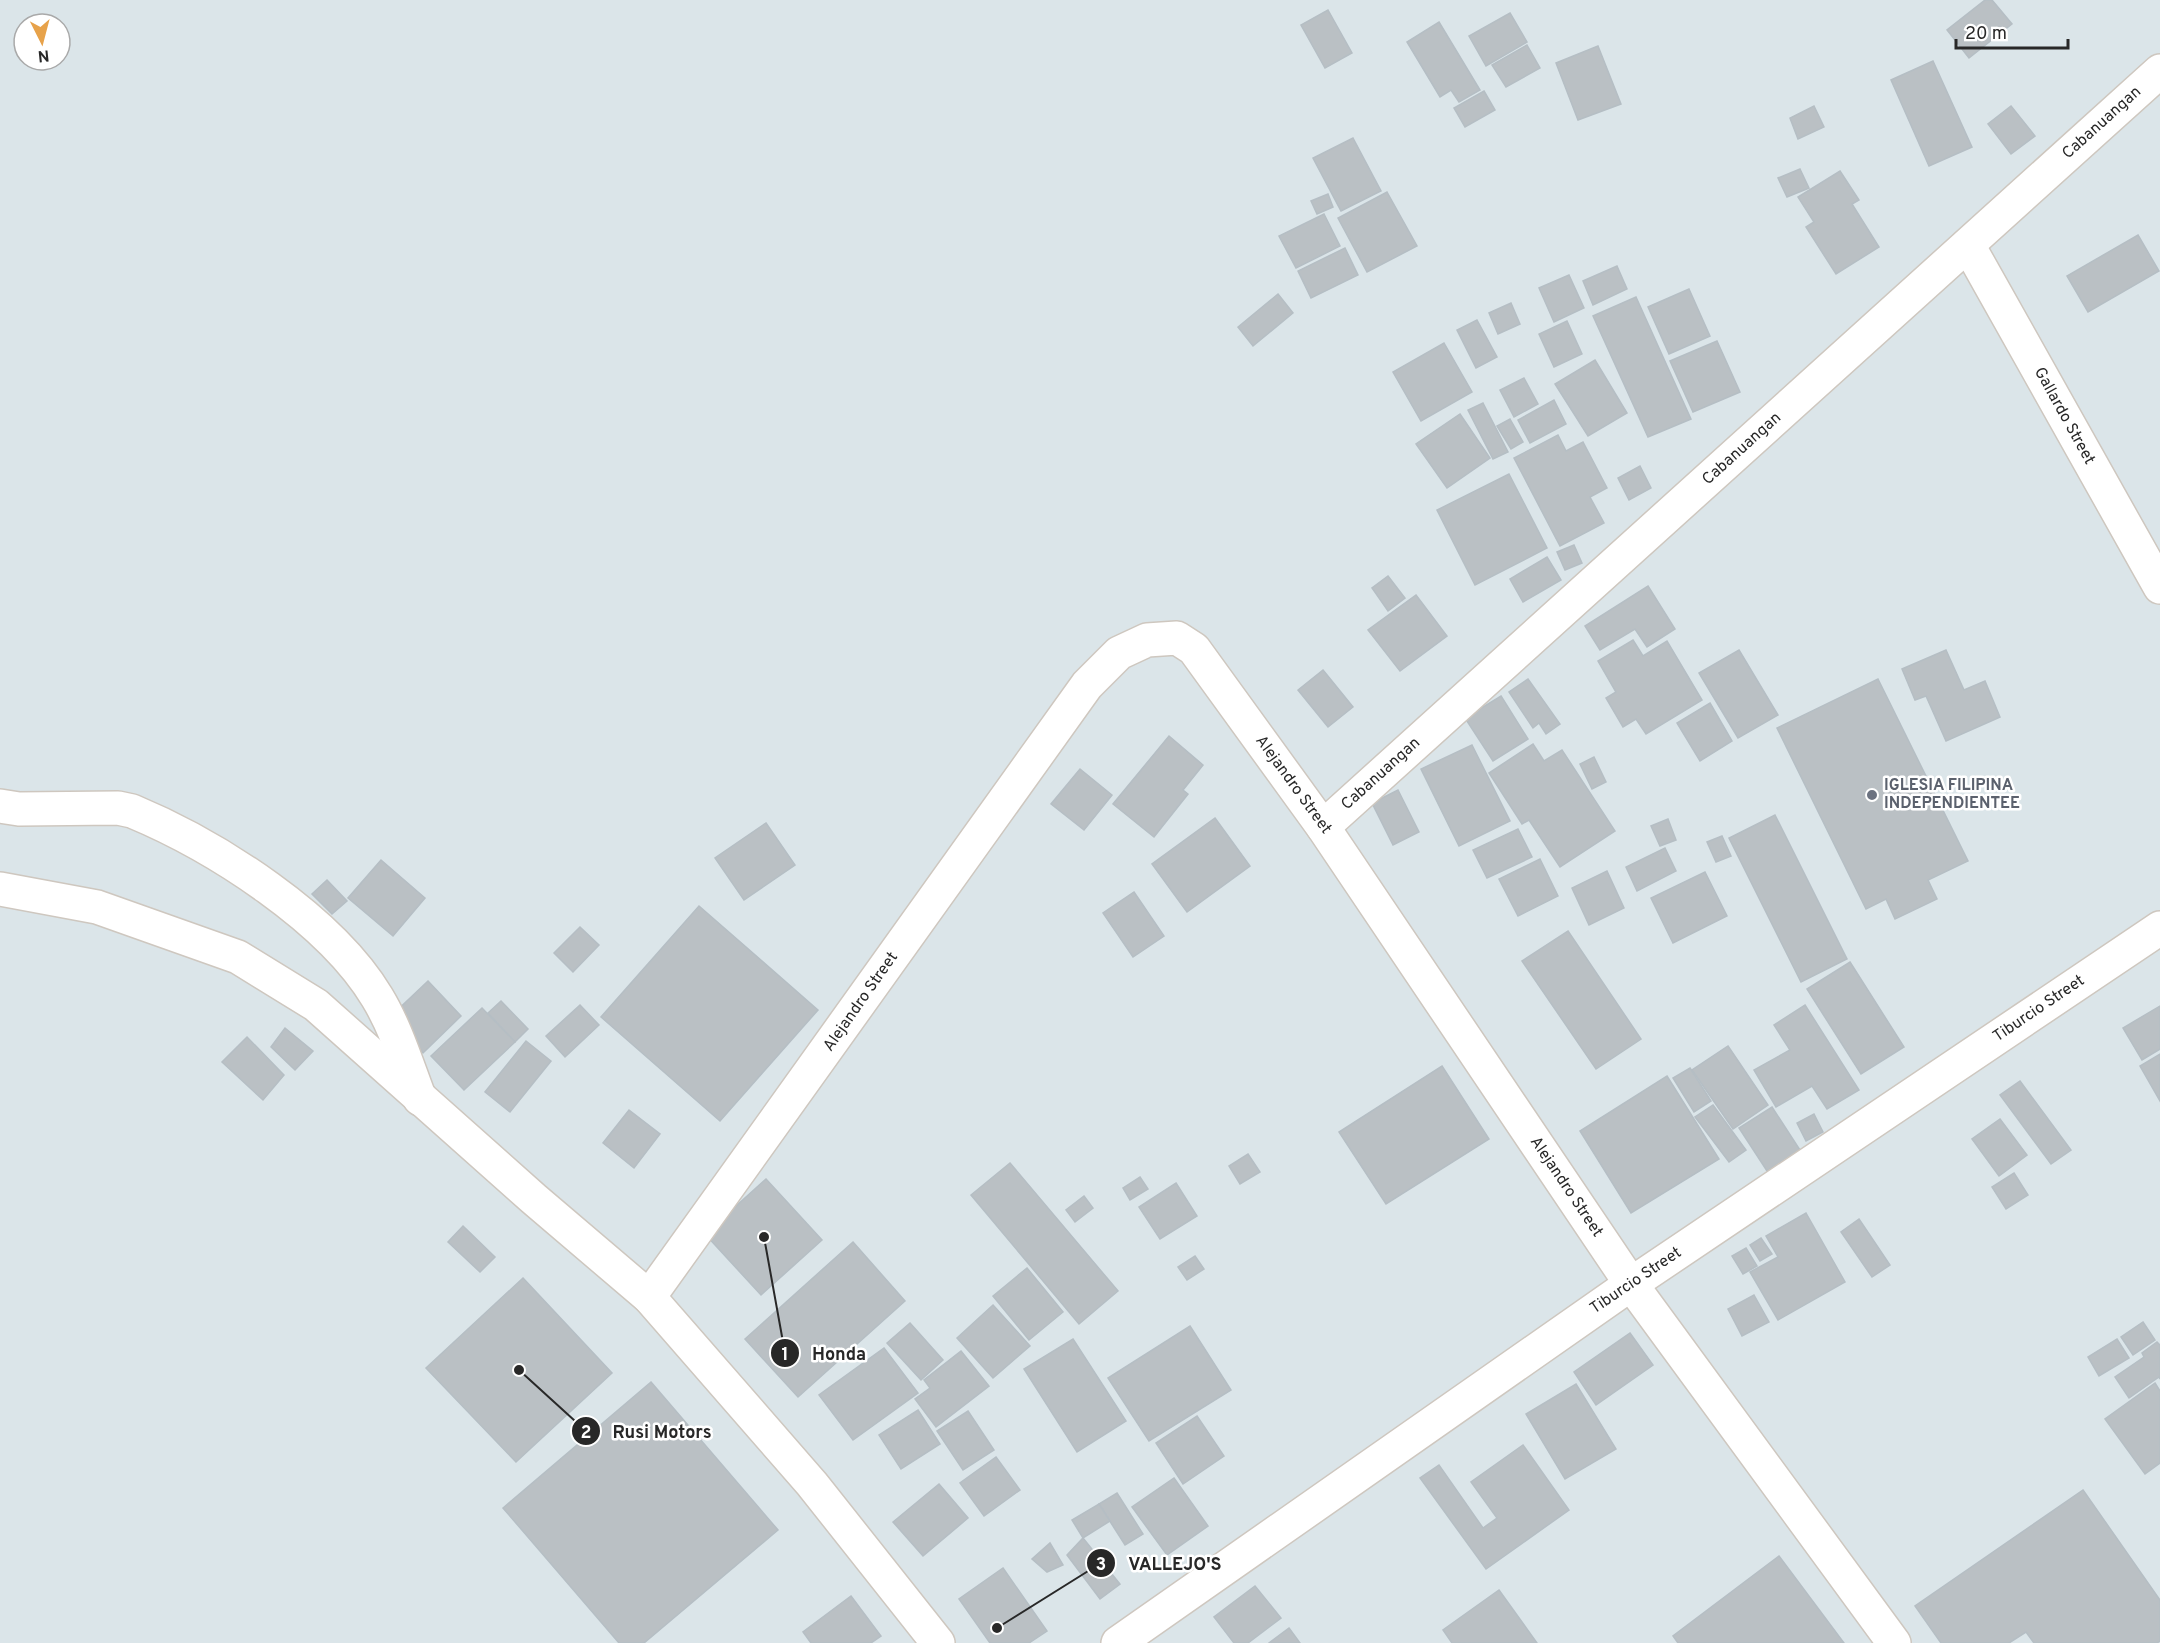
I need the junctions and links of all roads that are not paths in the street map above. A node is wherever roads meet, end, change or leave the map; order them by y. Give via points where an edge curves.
1 (2160, 71) edge
2 (1968, 245) junction
3 (2160, 587) edge
4 (9, 807) edge
5 (1323, 827) junction
6 (0, 889) edge
7 (2160, 928) edge
8 (420, 1099) junction
9 (1631, 1284) junction
10 (649, 1297) junction
11 (938, 1643) edge
12 (1118, 1643) edge
13 (1894, 1643) edge

1 - 2 street, Cabanuangan
2 - 3 street, Gallardo Street
2 - 5 street, Cabanuangan
4 - 8 street via 132,811 239,868 306,918 349,959 377,997
5 - 9 street, Alejandro Street
5 - 10 street, Alejandro Street via 1194,649 1177,638 1147,640 1119,653 1087,685
6 - 8 street via 97,907 238,957 316,1005
7 - 9 street, Tiburcio Street
8 - 10 street
9 - 12 street, Tiburcio Street
9 - 13 street, Alejandro Street
10 - 11 street via 813,1484

